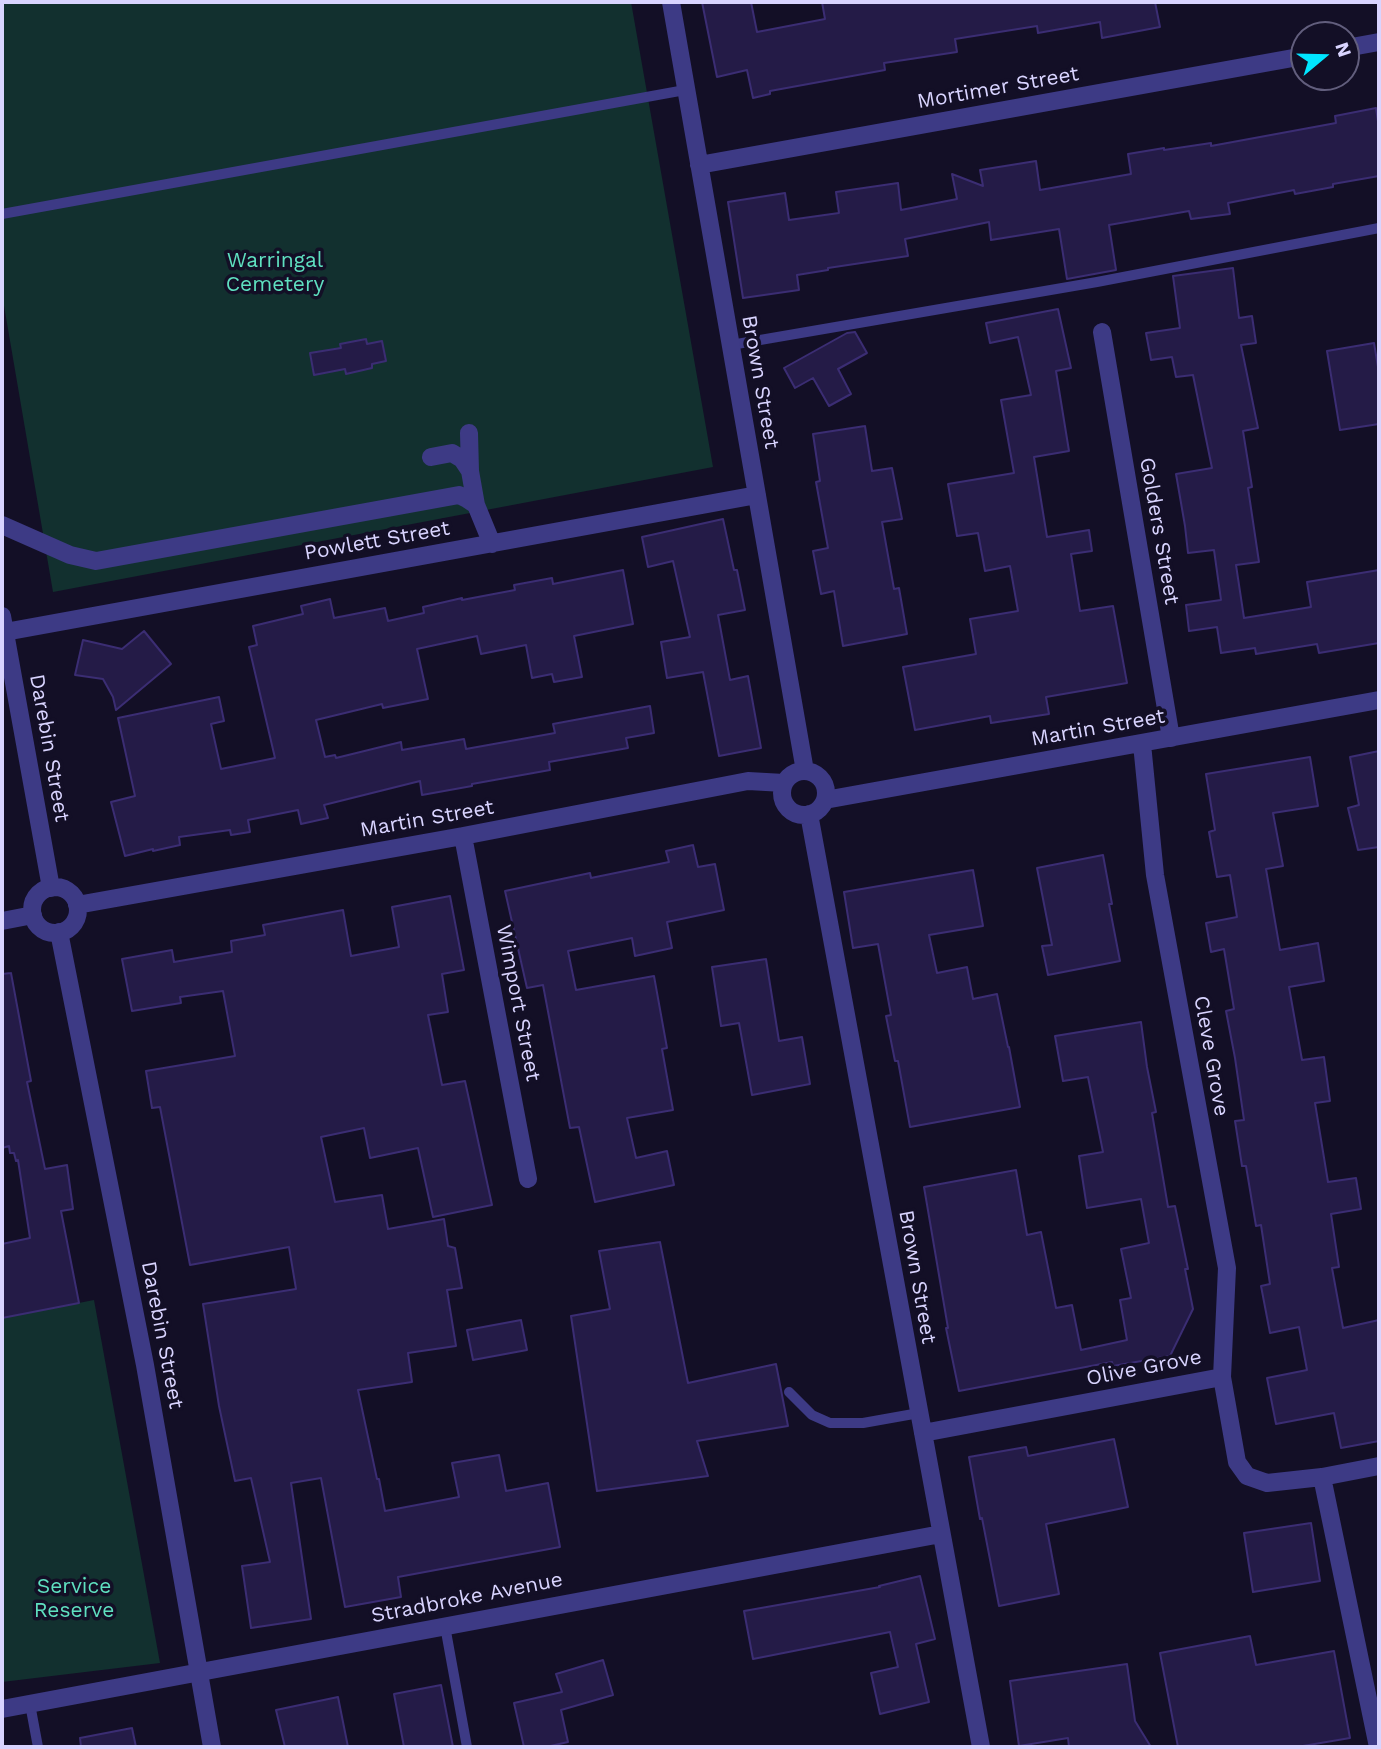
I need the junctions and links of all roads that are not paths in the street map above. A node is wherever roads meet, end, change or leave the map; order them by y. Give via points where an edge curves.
1 (671, 2) edge
2 (1379, 42) edge
3 (1360, 45) edge
4 (1290, 59) edge
5 (685, 90) junction
6 (699, 165) junction
7 (2, 214) edge
8 (1379, 228) edge
9 (1102, 332) dead end
10 (731, 345) junction
11 (469, 433) dead end
12 (431, 457) dead end
13 (470, 471) junction
14 (757, 495) junction
15 (476, 505) junction
16 (2, 525) edge
17 (492, 544) junction
18 (3, 624) edge
19 (1379, 700) edge
20 (1171, 738) junction
21 (1142, 744) junction
22 (805, 771) junction
23 (785, 783) junction
24 (825, 800) junction
25 (808, 814) junction
26 (463, 836) junction
27 (51, 888) junction
28 (77, 905) junction
29 (33, 915) junction
30 (2, 921) edge
31 (59, 932) junction
32 (528, 1179) dead end
33 (1222, 1377) junction
34 (789, 1392) dead end
35 (919, 1413) junction
36 (923, 1433) junction
37 (1379, 1466) edge
38 (1322, 1477) junction
39 (942, 1534) junction
40 (445, 1626) junction
41 (199, 1671) junction
42 (30, 1704) junction
43 (2, 1709) edge
44 (38, 1747) edge
45 (212, 1747) edge
46 (467, 1747) edge
47 (981, 1747) edge
48 (1378, 1747) edge

1 - 5 street, Brown Street
2 - 3 street
4 - 6 street, Mortimer Street
5 - 6 street, Brown Street
5 - 7 lane
6 - 10 street, Brown Street
8 - 10 lane
9 - 20 street, Golders Street
10 - 14 street, Brown Street
11 - 13 street
12 - 13 street via 452,453
13 - 15 street
14 - 17 street, Powlett Street
14 - 22 street, Brown Street
15 - 16 street via 458,495 96,561 70,555
15 - 17 street
17 - 18 street, Powlett Street
18 - 27 street, Darebin Street
19 - 20 street, Martin Street
20 - 21 street, Martin Street
21 - 24 street, Martin Street
21 - 33 street, Cleve Grove via 1155,875 1227,1268
22 - 23 street via 793,774
22 - 24 street via 822,780
23 - 25 street via 785,804 795,813
23 - 26 street, Martin Street via 748,781
24 - 25 street via 816,812
25 - 35 street, Brown Street
26 - 28 street, Martin Street
26 - 32 street, Wimport Street
27 - 28 street via 65,888
27 - 29 street via 33,900
28 - 31 street via 73,926
29 - 30 street
29 - 31 street via 39,928
31 - 41 street, Darebin Street via 141,1339
33 - 36 street, Olive Grove
33 - 38 street, Olive Grove via 1237,1462 1247,1476 1267,1483
34 - 35 lane via 811,1415 830,1423 863,1423
35 - 36 street, Brown Street
36 - 39 street, Brown Street
37 - 38 street, Olive Grove
38 - 48 street
39 - 40 street, Stradbroke Avenue
39 - 47 street, Brown Street
40 - 41 street, Stradbroke Avenue
40 - 46 lane
41 - 42 street, Stradbroke Avenue
41 - 45 street, Darebin Street
42 - 43 street, Stradbroke Avenue
42 - 44 lane

